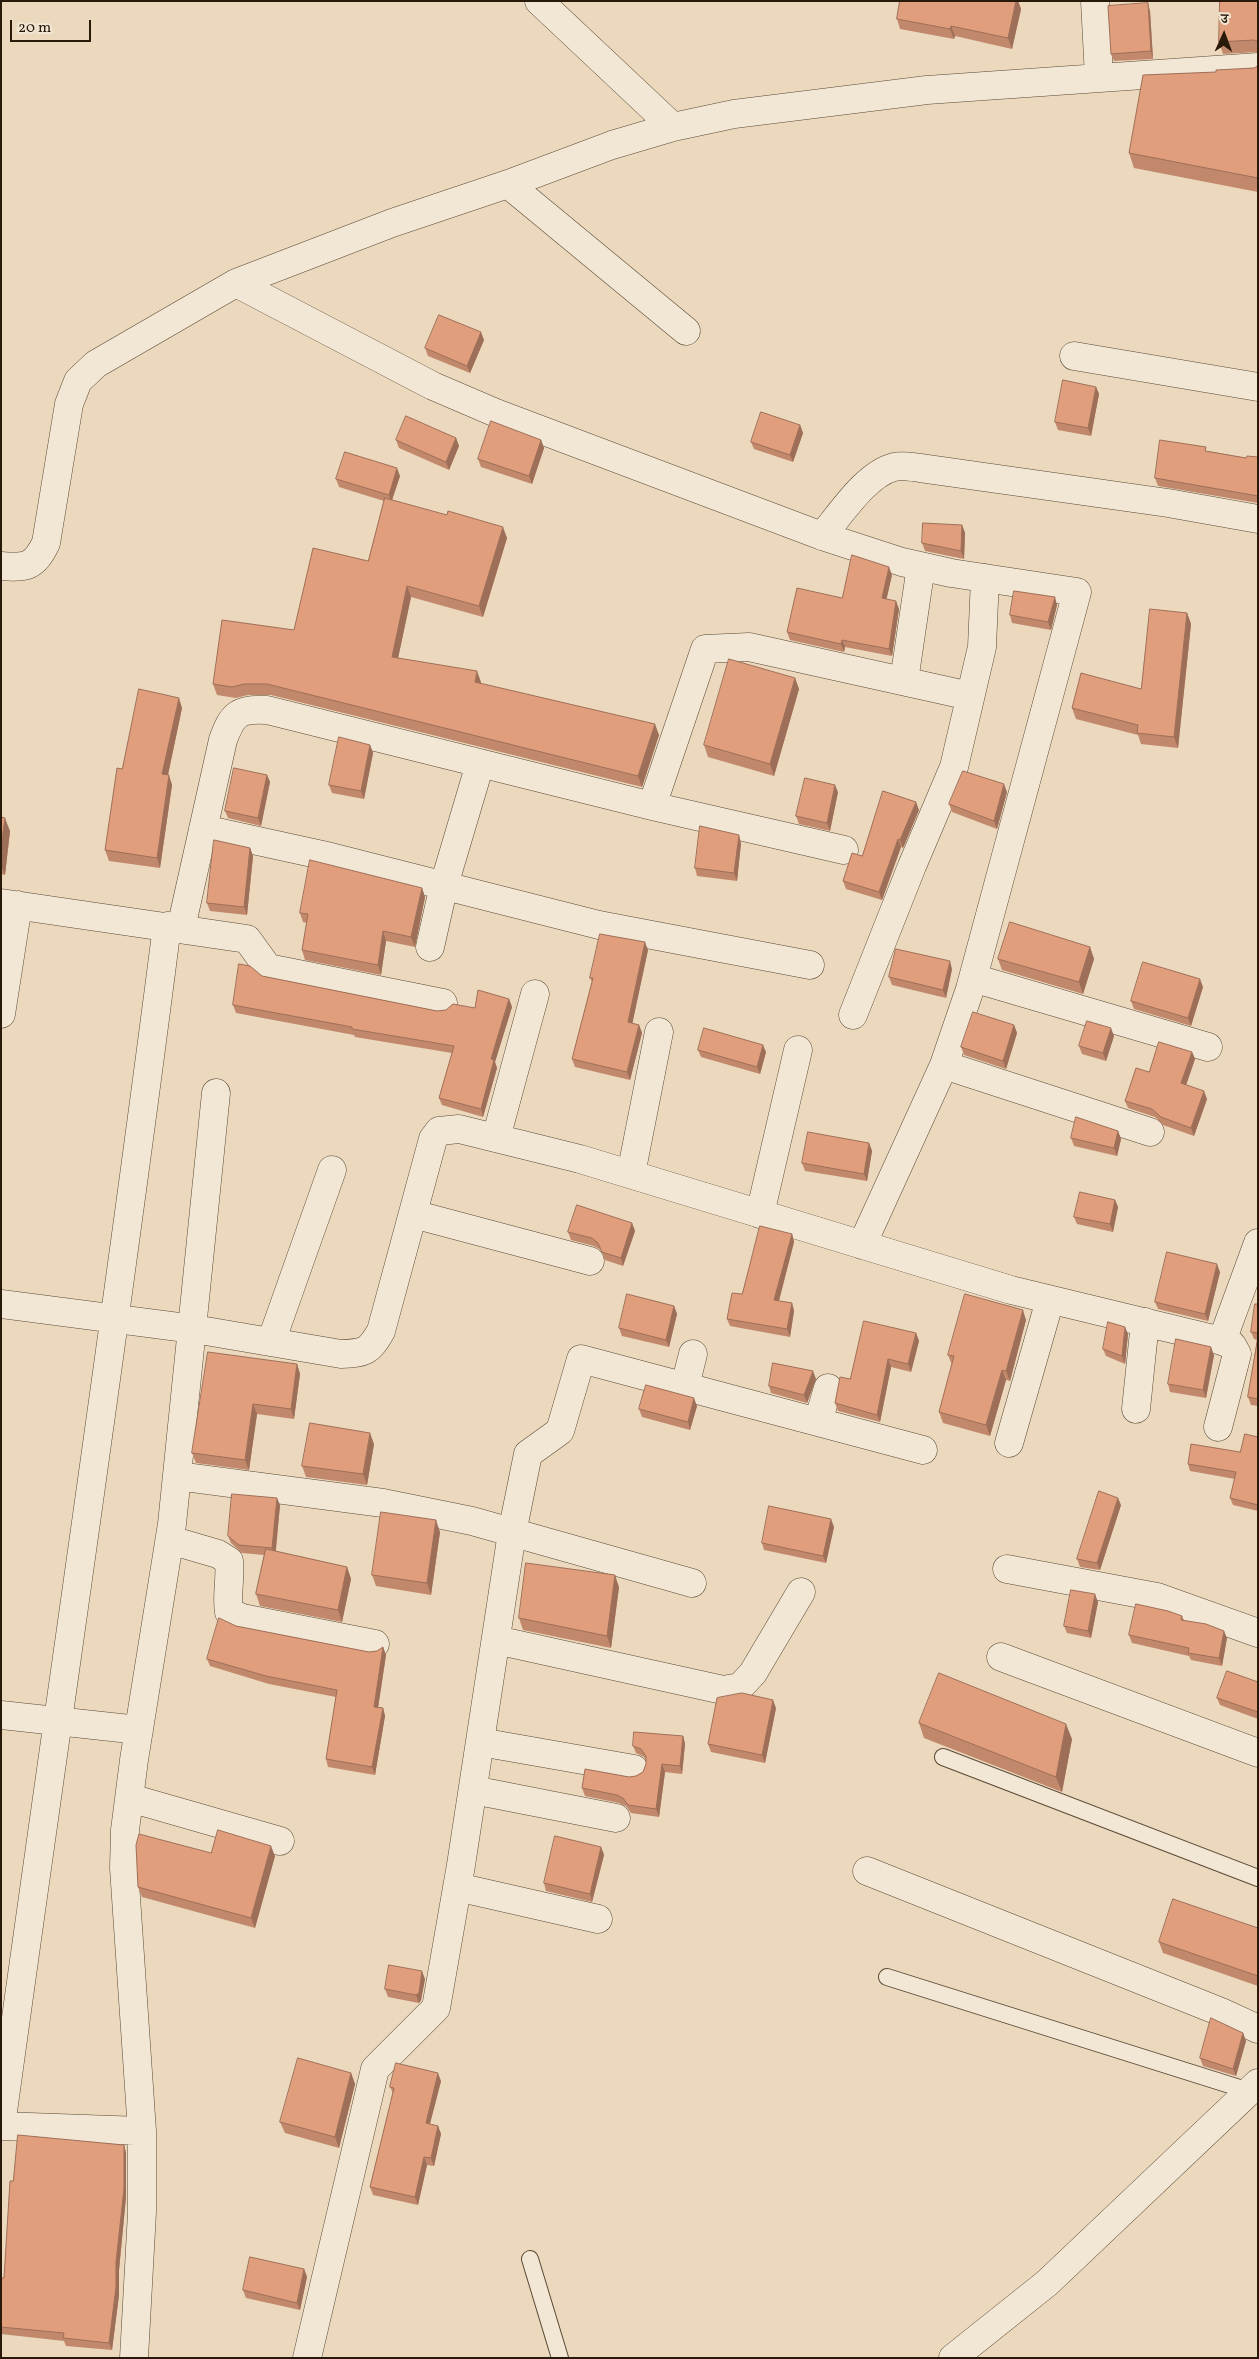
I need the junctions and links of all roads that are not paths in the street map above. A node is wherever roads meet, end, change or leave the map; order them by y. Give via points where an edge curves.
1 (539, 1) edge
2 (1095, 1) edge
3 (1258, 67) edge
4 (1099, 77) junction
5 (673, 127) junction
6 (508, 184) junction
7 (236, 283) junction
8 (686, 332) dead end
9 (1074, 356) dead end
10 (1258, 387) edge
11 (1258, 519) edge
12 (822, 536) junction
13 (1, 566) edge
14 (921, 566) junction
15 (984, 578) junction
16 (904, 681) junction
17 (970, 696) junction
18 (480, 764) junction
19 (652, 806) junction
20 (203, 830) junction
21 (844, 850) dead end
22 (444, 885) junction
23 (9, 904) edge
24 (174, 927) junction
25 (430, 947) dead end
26 (810, 965) dead end
27 (973, 978) junction
28 (535, 994) dead end
29 (443, 1003) dead end
30 (1, 1014) edge
31 (853, 1015) dead end
32 (659, 1032) dead end
33 (1208, 1048) dead end
34 (798, 1050) dead end
35 (944, 1065) junction
36 (216, 1092) dead end
37 (1150, 1132) dead end
38 (496, 1138) junction
39 (332, 1170) dead end
40 (631, 1174) junction
41 (413, 1214) junction
42 (760, 1214) junction
43 (1258, 1243) edge
44 (862, 1245) junction
45 (590, 1261) dead end
46 (1050, 1300) junction
47 (1, 1304) edge
48 (115, 1319) junction
49 (1145, 1322) junction
50 (194, 1330) junction
51 (1222, 1341) junction
52 (271, 1342) junction
53 (693, 1354) dead end
54 (685, 1386) junction
55 (828, 1388) dead end
56 (1136, 1409) dead end
57 (818, 1422) junction
58 (1218, 1427) dead end
59 (1009, 1443) dead end
60 (923, 1450) dead end
61 (177, 1476) junction
62 (512, 1533) junction
63 (170, 1540) junction
64 (1007, 1569) dead end
65 (692, 1583) dead end
66 (801, 1592) dead end
67 (1258, 1633) edge
68 (496, 1640) junction
69 (376, 1644) dead end
70 (1001, 1658) dead end
71 (1, 1715) edge
72 (56, 1722) junction
73 (139, 1730) junction
74 (480, 1742) junction
75 (1258, 1753) edge
76 (943, 1757) edge
77 (634, 1769) dead end
78 (473, 1790) junction
79 (130, 1798) junction
80 (616, 1818) dead end
81 (280, 1842) dead end
82 (867, 1870) dead end
83 (1258, 1878) edge
84 (457, 1888) junction
85 (598, 1919) dead end
86 (887, 1977) dead end
87 (1258, 2029) edge
88 (1253, 2087) edge
89 (1, 2126) edge
90 (142, 2131) junction
91 (530, 2259) dead end
92 (134, 2358) edge
93 (307, 2358) edge
94 (560, 2358) edge
95 (953, 2358) edge

1 - 5 street
2 - 4 street
3 - 4 street
4 - 5 street via 927,90 734,114
5 - 6 street via 612,145
6 - 7 street via 392,222
6 - 8 street
7 - 12 street via 433,386 496,413
7 - 13 street via 96,364 78,381 69,404 46,543 38,559 28,565
9 - 10 street
11 - 12 street via 896,466 870,480
12 - 14 street
14 - 15 street
14 - 16 street
15 - 17 street via 982,647
15 - 27 street via 1077,592
16 - 17 street
16 - 19 street via 749,648 704,649
17 - 31 street via 954,767
18 - 19 street
18 - 20 street via 267,710 252,709 237,713 230,722
18 - 22 street
19 - 21 street
20 - 22 street
20 - 24 street
22 - 25 street
22 - 26 street via 599,925
23 - 24 street
23 - 30 street
24 - 29 street via 247,939 268,968
24 - 48 street
27 - 33 street
27 - 35 street
28 - 38 street
32 - 40 street
34 - 42 street
35 - 37 street
35 - 44 street
36 - 50 street
38 - 40 street
38 - 41 street via 459,1129 438,1131
39 - 52 street
40 - 42 street
41 - 45 street
41 - 52 street via 381,1332 371,1348 360,1353 341,1354
42 - 44 street
43 - 51 street
44 - 46 street
46 - 49 street
46 - 59 street
47 - 48 street
48 - 50 street
48 - 72 street
49 - 51 street
49 - 56 street
50 - 52 street
50 - 61 street
51 - 58 street via 1232,1345 1237,1354
53 - 54 street
54 - 57 street
54 - 62 street via 581,1359 560,1432 528,1454
55 - 57 street
57 - 60 street
61 - 62 street via 383,1503 472,1521
61 - 63 street
62 - 65 street
62 - 68 street
63 - 69 street via 218,1554 229,1561 229,1612 242,1618
63 - 73 street
64 - 67 street via 1156,1597
66 - 68 street via 753,1673 740,1687 723,1690
68 - 74 street
70 - 75 street
71 - 72 street
72 - 73 street
72 - 89 street
73 - 79 street
74 - 77 street
74 - 78 street
76 - 83 lane
78 - 80 street
78 - 84 street
79 - 81 street
79 - 90 street via 124,1868
82 - 87 street
84 - 85 street
84 - 93 street via 436,2008 375,2069
86 - 88 lane
88 - 95 street via 1047,2282
89 - 90 street
90 - 92 street via 142,2212
91 - 94 lane

